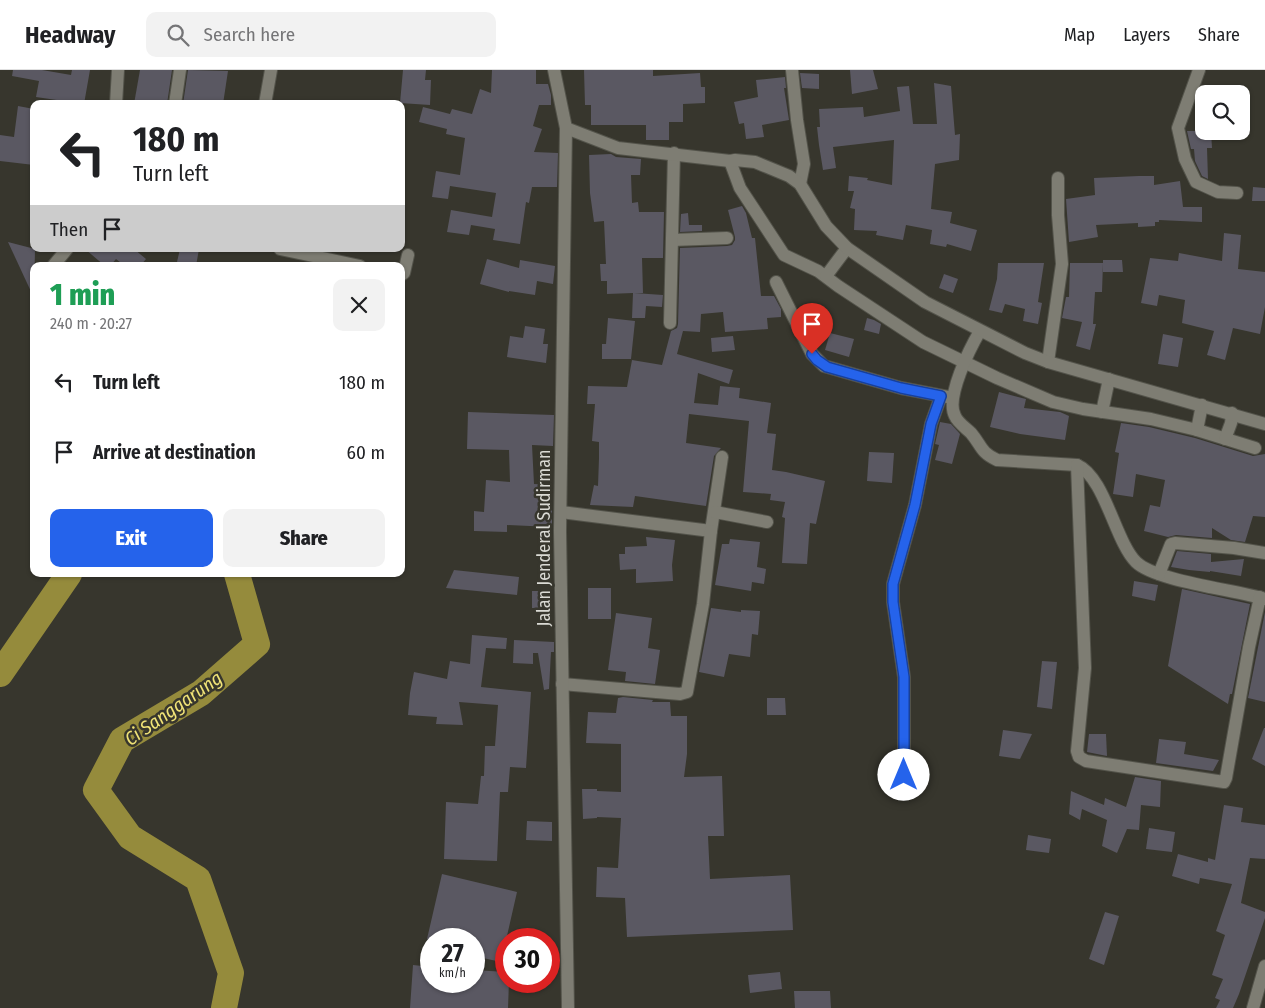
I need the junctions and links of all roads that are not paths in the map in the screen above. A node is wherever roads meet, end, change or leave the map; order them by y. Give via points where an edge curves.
1 (118, 70) edge
2 (180, 70) edge
3 (271, 70) edge
4 (554, 70) edge
5 (792, 70) edge
6 (1199, 70) edge
7 (116, 100) edge
8 (176, 100) edge
9 (267, 100) edge
10 (566, 128) junction
11 (674, 153) junction
12 (732, 160) junction
13 (1058, 178) dead end
14 (800, 184) junction
15 (1237, 193) dead end
16 (727, 238) dead end
17 (672, 240) junction
18 (65, 252) edge
19 (294, 252) edge
20 (843, 253) junction
21 (408, 255) dead end
22 (56, 262) edge
23 (341, 262) edge
24 (405, 268) edge
25 (829, 273) junction
26 (776, 282) dead end
27 (670, 323) dead end
28 (979, 333) junction
29 (965, 357) junction
30 (1048, 362) junction
31 (1108, 383) junction
32 (947, 397) junction
33 (1103, 407) junction
34 (1200, 420) junction
35 (1265, 424) edge
36 (1229, 426) junction
37 (1255, 448) dead end
38 (722, 457) dead end
39 (1077, 465) junction
40 (561, 512) junction
41 (715, 512) junction
42 (767, 522) dead end
43 (711, 531) junction
44 (1265, 552) edge
45 (1158, 574) junction
46 (1262, 598) edge
47 (562, 684) junction
48 (904, 775) dead end
49 (1265, 966) edge
50 (568, 1008) edge
51 (1253, 1008) edge

1 - 7 street
2 - 8 street
3 - 9 street
4 - 10 street, Jalan Jenderal Sudirman
5 - 14 street via 804,164
6 - 15 street via 1178,128 1185,159 1196,182 1218,192
10 - 11 street via 618,148
10 - 40 street, Jalan Jenderal Sudirman
11 - 12 street
11 - 17 street
12 - 14 street via 756,162
12 - 25 street via 740,188 784,256
13 - 30 street via 1062,264
14 - 20 street
16 - 17 street
17 - 27 street
18 - 22 street
19 - 23 street
20 - 25 street
20 - 28 street
21 - 24 street
25 - 29 street via 838,286 923,342
26 - 32 street via 812,354 824,366 901,388
28 - 29 street
28 - 30 street
29 - 32 street
29 - 33 street via 997,378 1053,402
30 - 31 street
31 - 33 street
31 - 34 street
32 - 39 street via 955,417 986,455 1011,462
32 - 48 street via 931,424 915,505 893,584 904,677
33 - 34 street via 1151,419
34 - 36 street
34 - 36 street
35 - 36 street
36 - 37 street
38 - 41 street
39 - 45 street via 1086,469 1094,482 1137,563
39 - 46 street via 1085,668 1079,757 1224,782 1249,647
40 - 43 street
40 - 47 street, Jalan Jenderal Sudirman
41 - 42 street
41 - 43 street
43 - 47 street via 687,692
44 - 45 street via 1175,543 1171,544
45 - 46 street
47 - 50 street, Jalan Jenderal Sudirman
49 - 51 street

